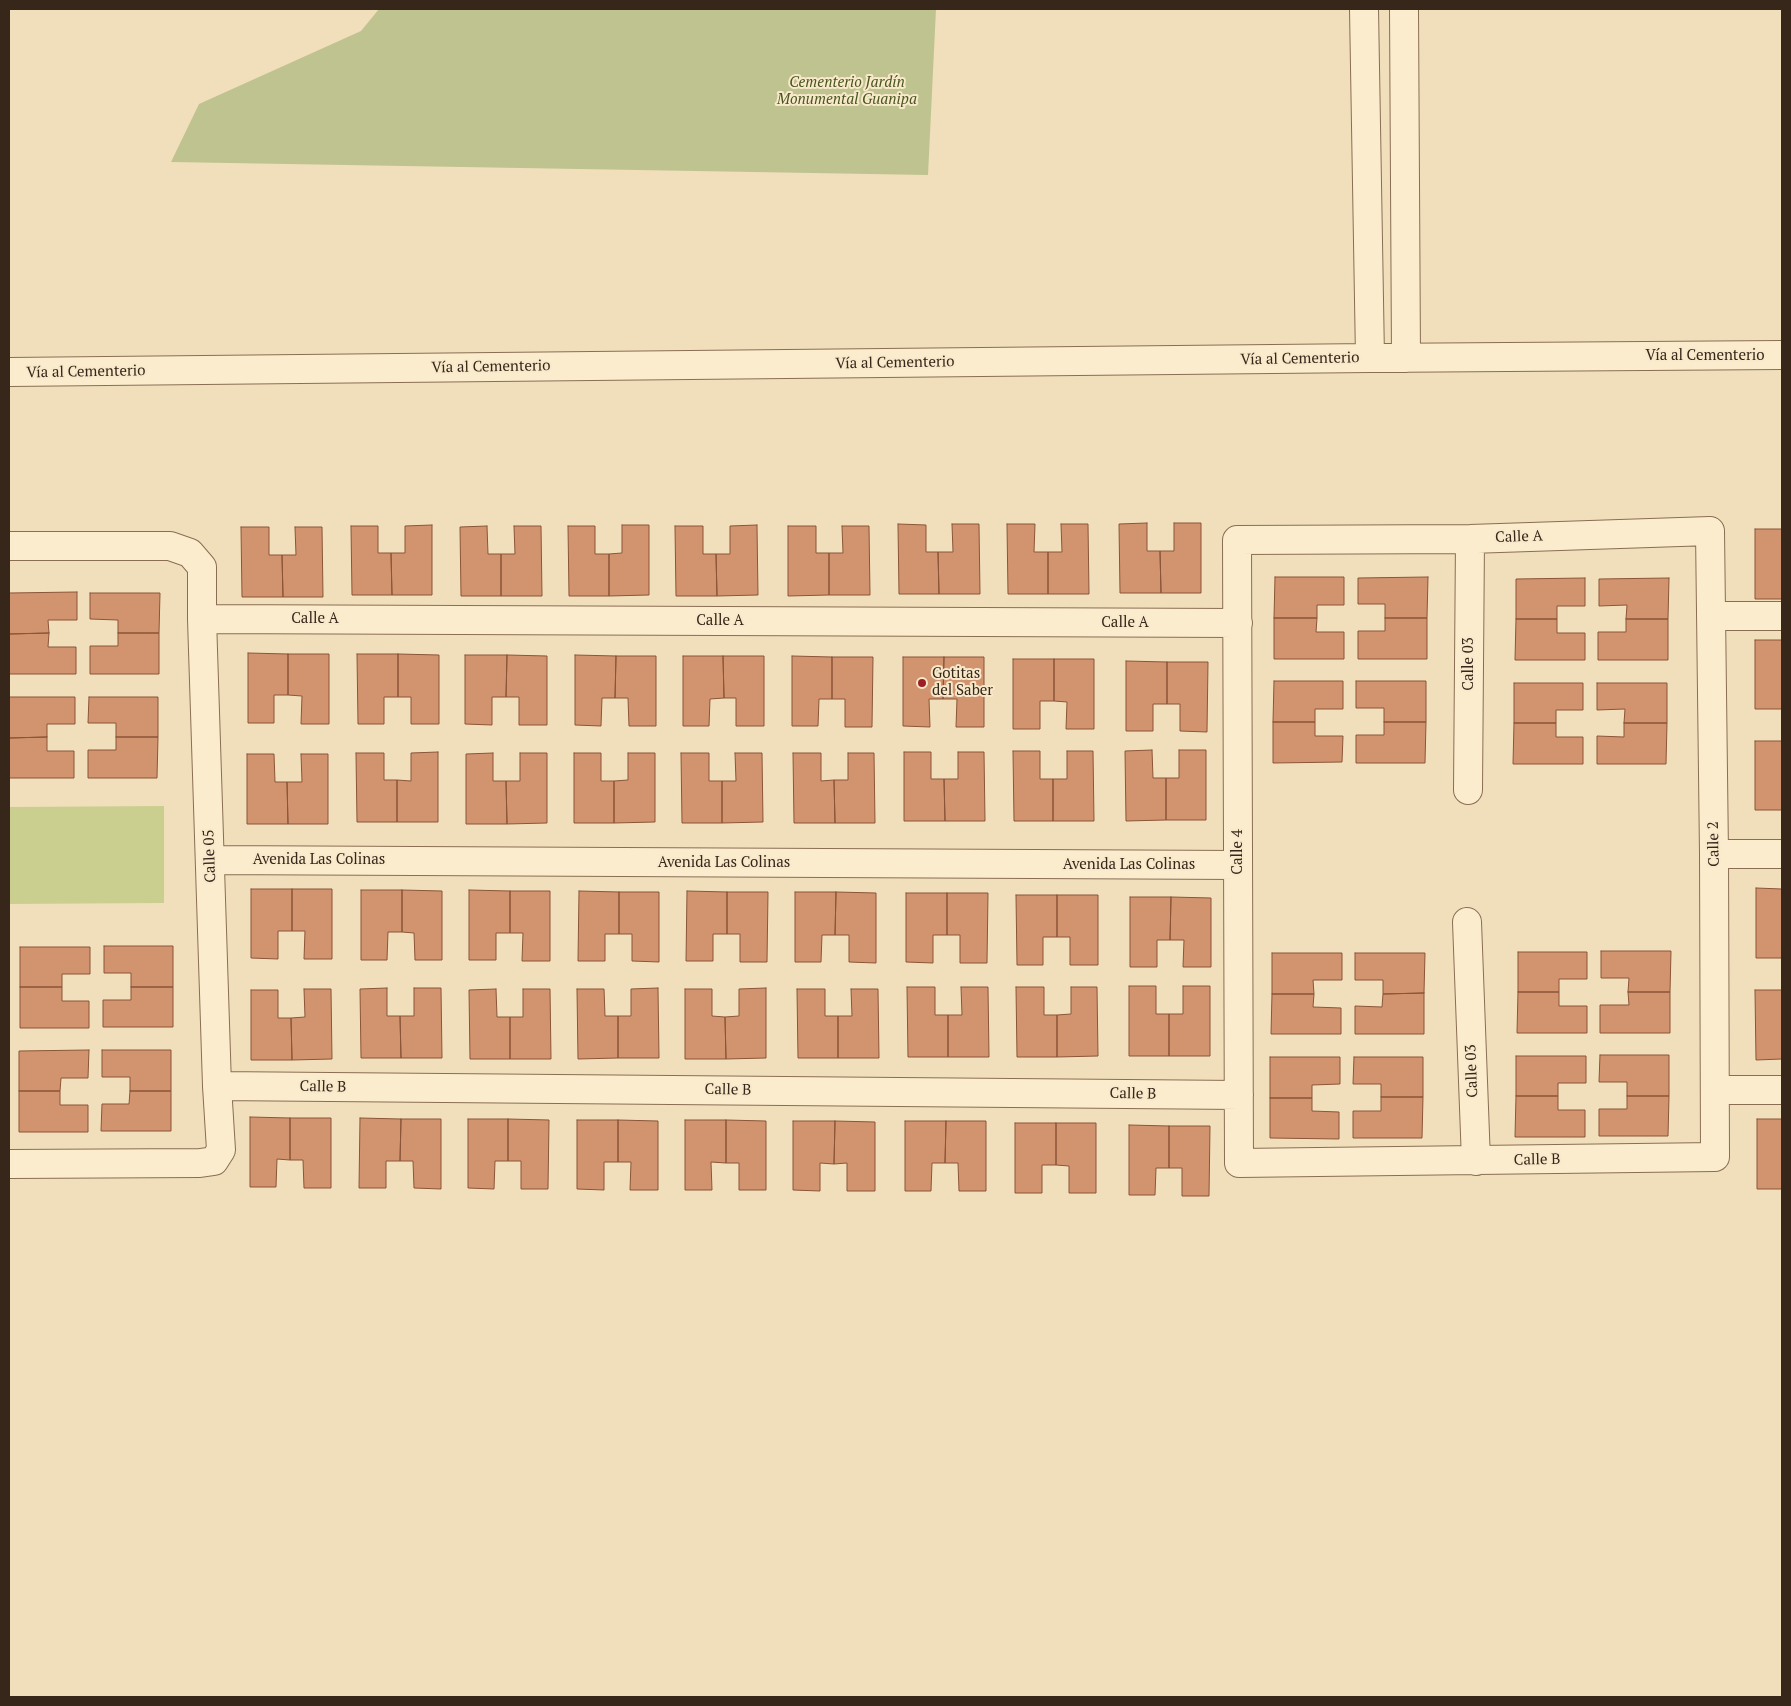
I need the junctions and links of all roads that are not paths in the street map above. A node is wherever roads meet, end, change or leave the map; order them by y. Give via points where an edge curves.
1 (1364, 9) edge
2 (1404, 9) edge
3 (1782, 355) edge
4 (1370, 358) junction
5 (1406, 358) junction
6 (9, 372) edge
7 (1710, 531) joint
8 (1470, 538) junction
9 (1237, 540) joint
10 (9, 546) edge
11 (1711, 616) junction
12 (1782, 616) edge
13 (202, 619) junction
14 (1238, 624) junction
15 (1468, 790) dead end
16 (1714, 854) junction
17 (1782, 854) edge
18 (210, 860) junction
19 (1238, 865) junction
20 (1467, 922) dead end
21 (217, 1086) junction
22 (1716, 1090) junction
23 (1782, 1090) edge
24 (1239, 1095) junction
25 (1715, 1157) joint
26 (1476, 1161) junction
27 (1239, 1163) joint
28 (9, 1164) edge

1 - 4 street
2 - 5 street
3 - 5 street, Vía al Cementerio
4 - 5 street, Vía al Cementerio
4 - 6 street, Vía al Cementerio
7 - 8 street, Calle A
7 - 11 street, Calle 2
8 - 9 street, Calle A
8 - 15 street, Calle 03
9 - 14 street, Calle 4
10 - 13 street, Calle 05 via 170,546 190,553 202,567
11 - 12 street
11 - 16 street, Calle 2
13 - 14 street, Calle A
13 - 18 street, Calle 05
14 - 19 street, Calle 4
16 - 17 street
16 - 22 street, Calle 2
18 - 19 street, Avenida Las Colinas
18 - 21 street, Calle 05
19 - 24 street, Calle 4
20 - 26 street, Calle 03
21 - 24 street, Calle B
21 - 28 street, Calle 05 via 221,1150 214,1161
22 - 23 street
22 - 25 street, Calle 2
24 - 27 street, Calle 4
25 - 26 street, Calle B
26 - 27 street, Calle B

